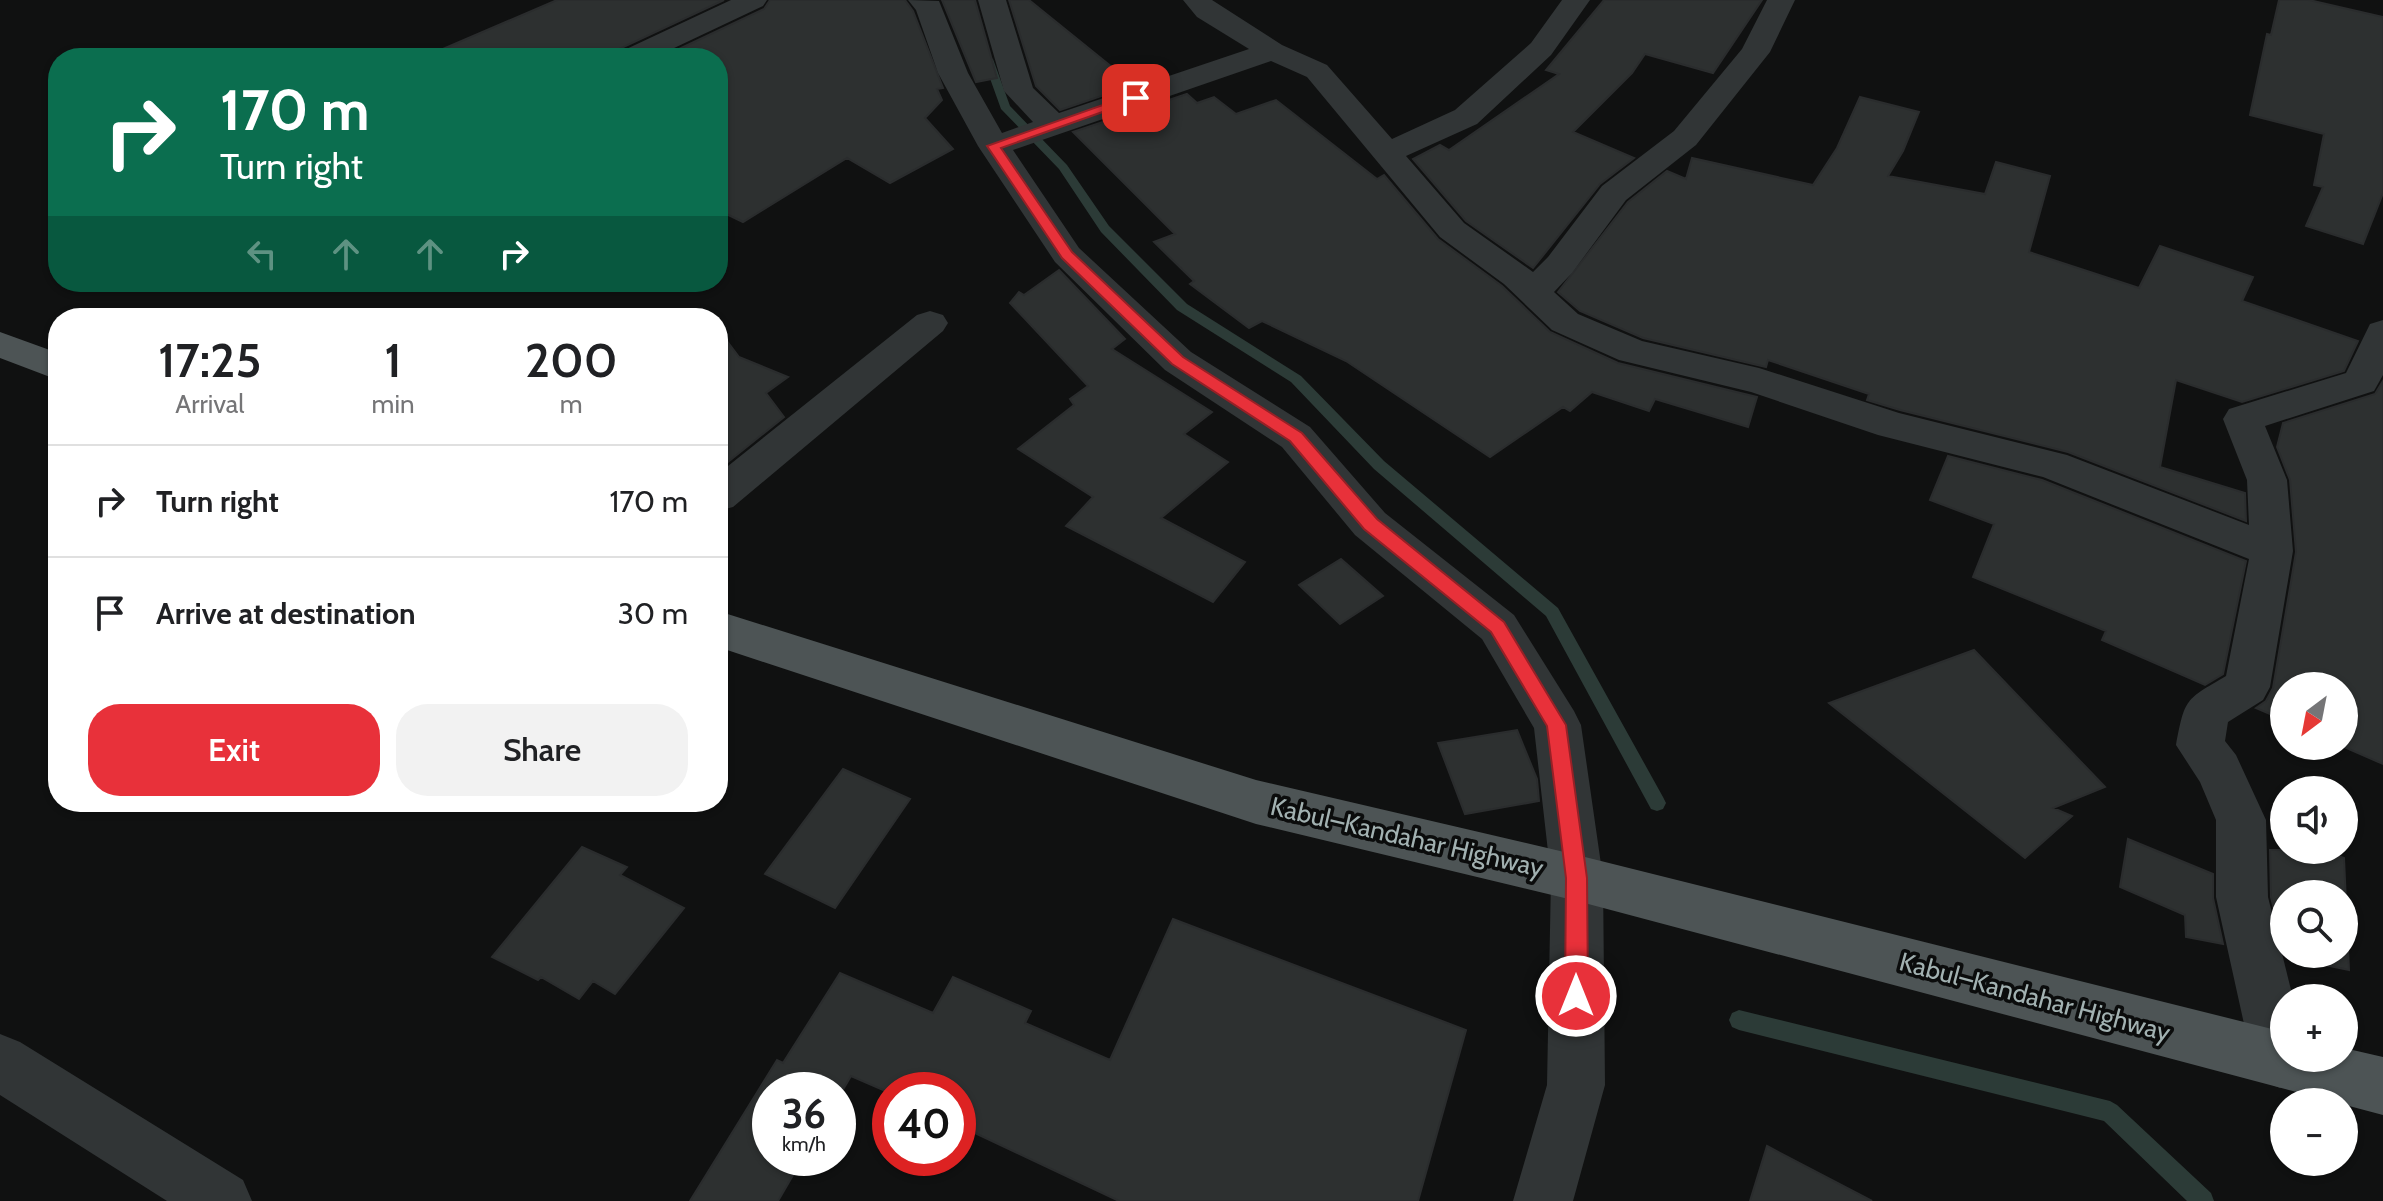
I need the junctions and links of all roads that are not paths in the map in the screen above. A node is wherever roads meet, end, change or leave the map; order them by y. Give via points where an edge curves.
1 (753, 0) edge
2 (922, 0) edge
3 (992, 0) edge
4 (1197, 0) edge
5 (1576, 0) edge
6 (1781, 0) edge
7 (651, 48) edge
8 (1272, 51) junction
9 (1054, 126) junction
10 (1001, 144) junction
11 (1387, 153) junction
12 (1533, 292) junction
13 (930, 323) dead end
14 (2383, 332) edge
15 (0, 344) edge
16 (48, 363) edge
17 (728, 488) edge
18 (2272, 551) junction
19 (728, 632) edge
20 (1577, 878) junction
21 (2270, 1017) edge
22 (2270, 1057) edge
23 (0, 1062) edge
24 (2328, 1072) edge
25 (2383, 1086) edge
26 (222, 1201) edge
27 (1543, 1201) edge

1 - 7 street
2 - 10 street via 953,73
3 - 9 street via 1019,91
4 - 8 street
5 - 11 street via 1541,49 1466,117
6 - 12 street via 1755,52 1685,138 1614,193
8 - 9 street
8 - 11 street via 1317,71
9 - 10 street
10 - 20 street via 1067,255 1178,361 1296,437 1370,524 1498,627 1557,725
11 - 12 street via 1452,230
12 - 18 street via 1565,322 1632,351 1759,381 1892,425 2053,465
13 - 17 street
14 - 18 street via 2361,382 2243,419 2267,480
15 - 16 main road
18 - 21 street via 2247,687 2206,711 2200,745 2219,770 2241,820 2242,897
19 - 20 main road, Kabul–Kandahar Highway via 1256,802
20 - 22 main road, Kabul–Kandahar Highway
20 - 27 street via 1576,1085
23 - 26 street
24 - 25 main road, Kabul–Kandahar Highway

